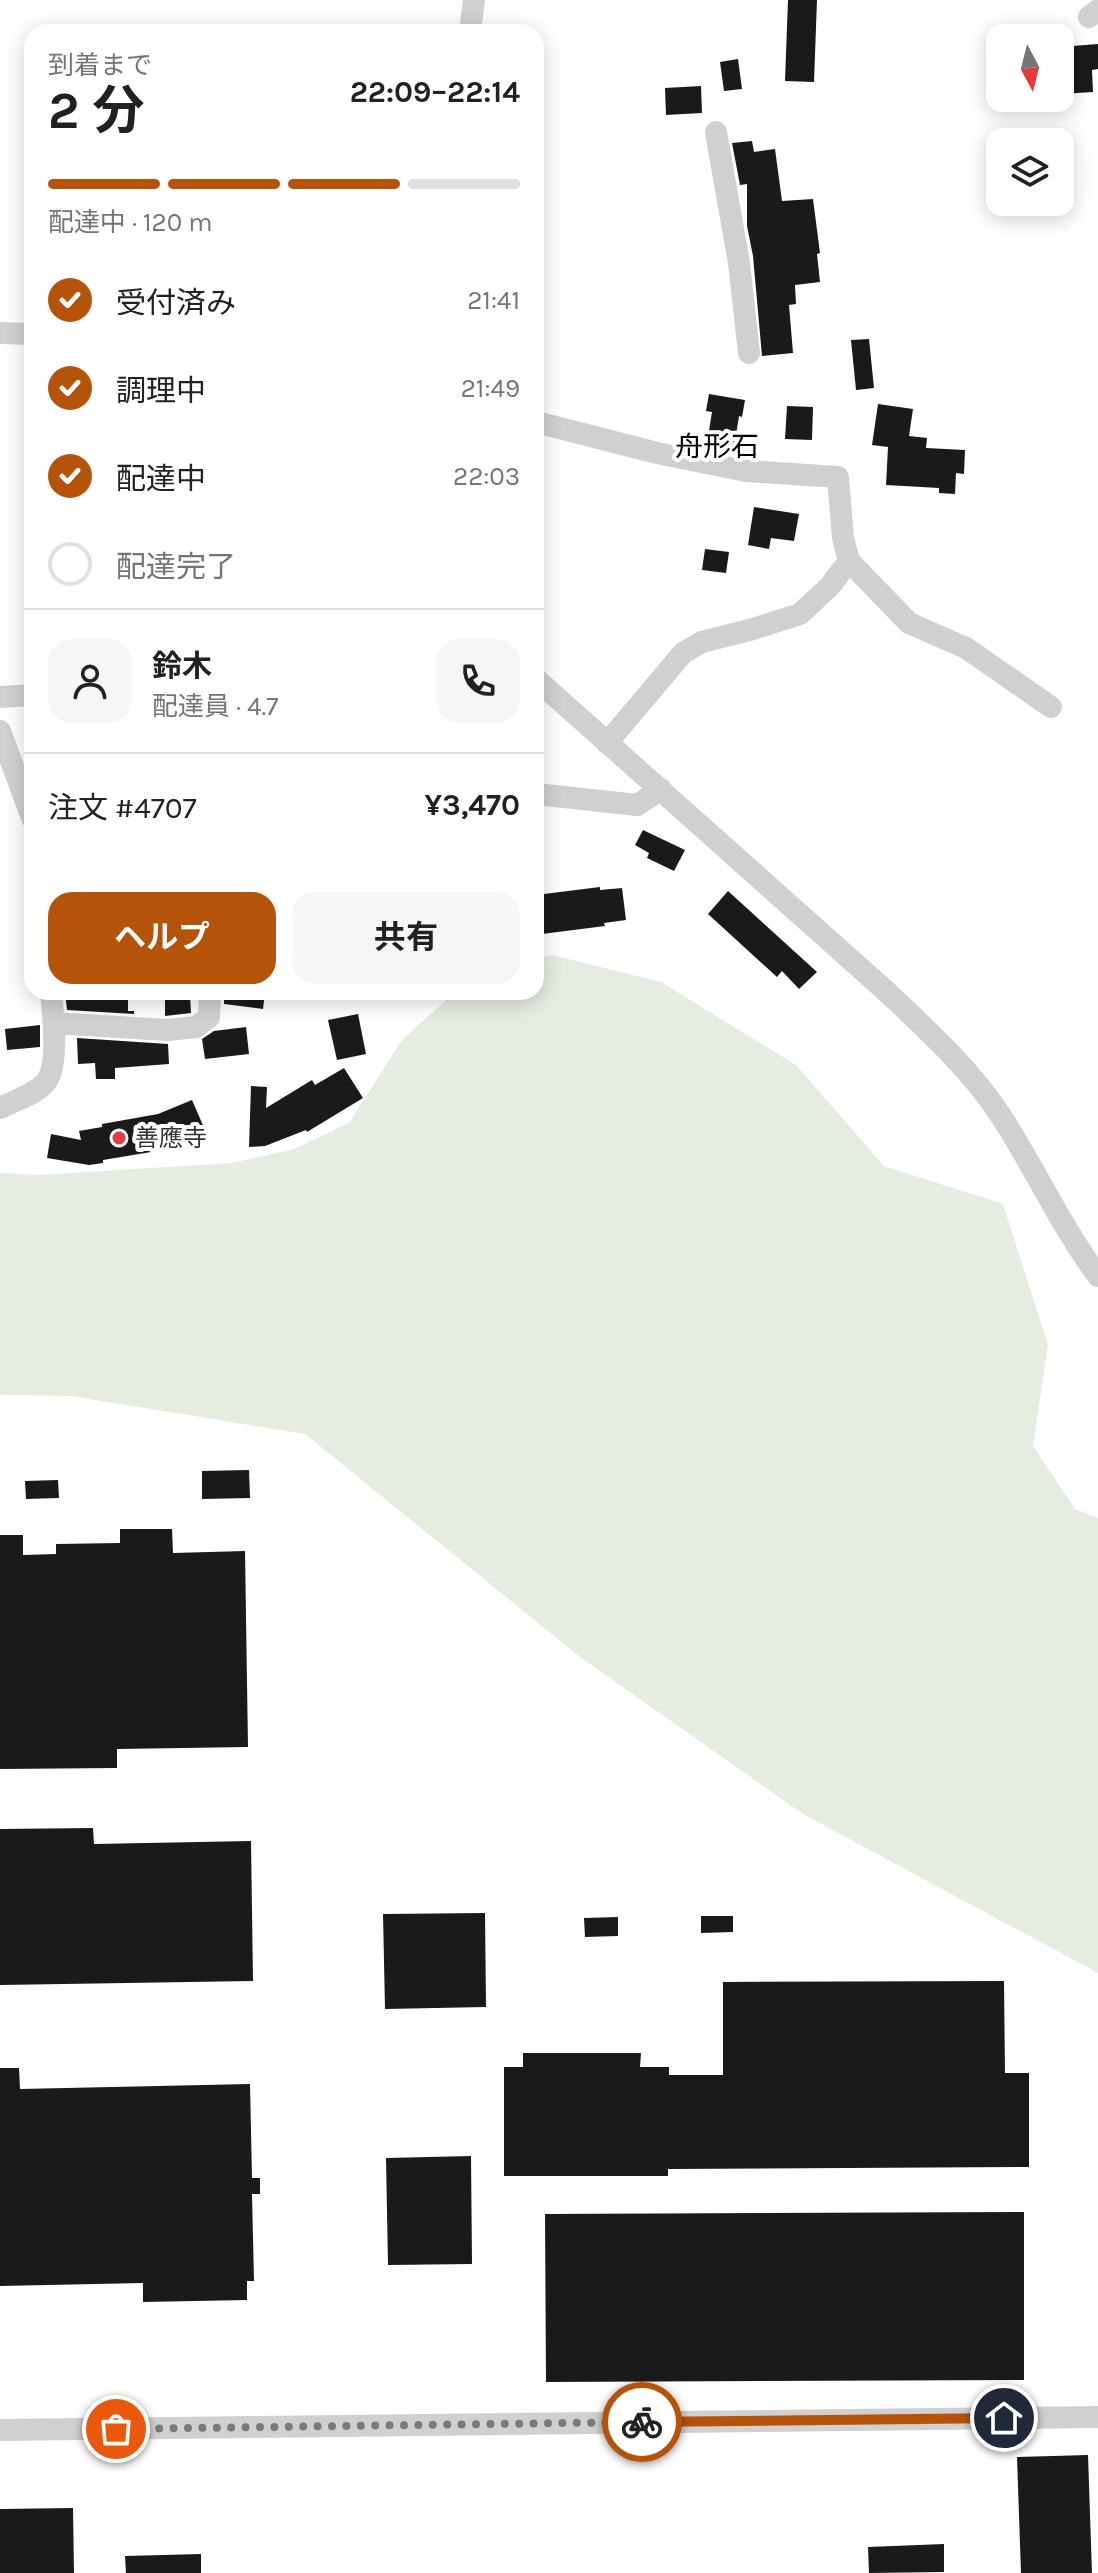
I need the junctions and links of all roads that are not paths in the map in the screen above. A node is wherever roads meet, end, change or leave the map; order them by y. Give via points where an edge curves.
1 (474, 0) edge
2 (471, 24) edge
3 (716, 132) dead end
4 (0, 333) edge
5 (24, 334) edge
6 (749, 353) dead end
7 (544, 424) edge
8 (849, 561) junction
9 (544, 686) edge
10 (24, 696) edge
11 (0, 697) edge
12 (1051, 707) dead end
13 (0, 731) edge
14 (607, 743) junction
15 (661, 789) junction
16 (544, 795) edge
17 (24, 796) edge
18 (52, 1000) edge
19 (210, 1000) edge
20 (54, 1023) junction
21 (0, 1108) edge
22 (1098, 1276) edge
23 (1098, 2417) edge
24 (0, 2430) edge

1 - 2 street
3 - 6 street
4 - 5 street
7 - 8 street via 746,471 838,477
8 - 12 street via 909,623 966,648
8 - 14 street via 800,614 702,642 683,653
9 - 14 street
10 - 11 street
13 - 17 street
14 - 15 street
15 - 16 street via 637,805
15 - 22 street via 887,992 970,1074
18 - 20 street
19 - 20 street via 209,1017 196,1027
20 - 21 street via 52,1074 44,1085
23 - 24 street

